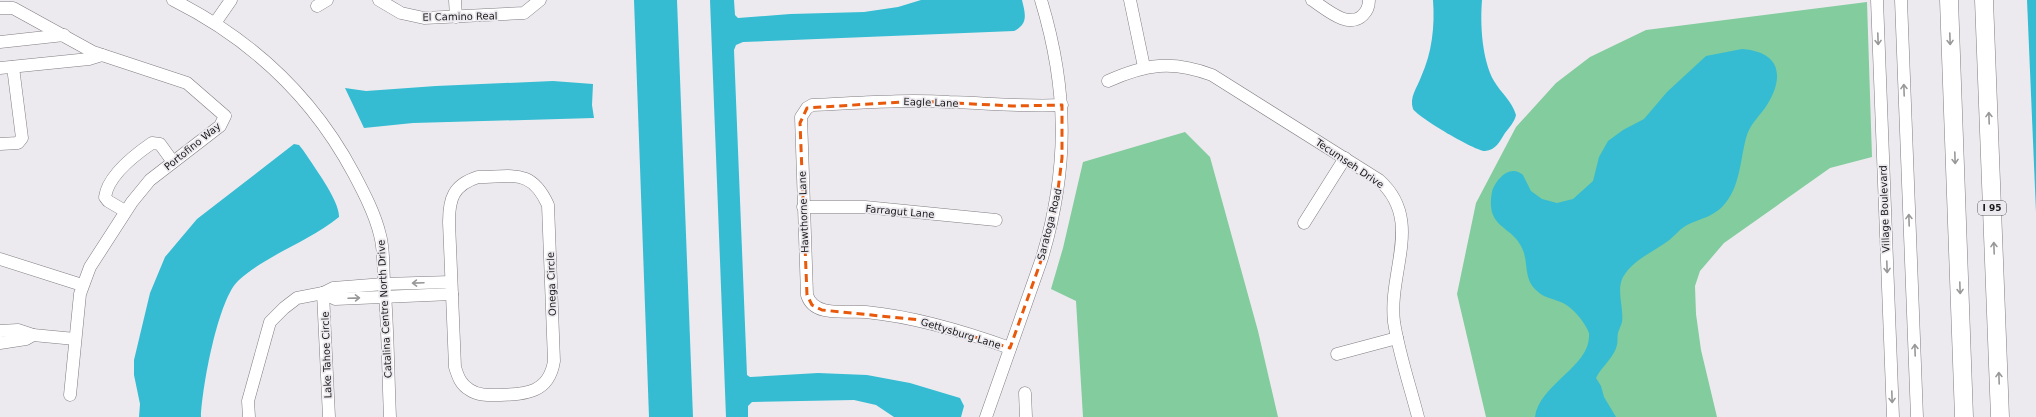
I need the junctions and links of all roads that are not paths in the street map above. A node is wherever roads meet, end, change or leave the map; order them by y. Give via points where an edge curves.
1 (173, 0) edge
2 (231, 0) edge
3 (379, 0) edge
4 (455, 0) edge
5 (540, 0) edge
6 (1041, 0) edge
7 (1130, 0) edge
8 (1312, 0) edge
9 (1369, 0) edge
10 (1877, 0) edge
11 (1901, 0) edge
12 (1948, 0) edge
13 (1984, 0) edge
14 (0, 8) edge
15 (456, 17) junction
16 (215, 23) junction
17 (64, 36) junction
18 (0, 42) edge
19 (102, 55) junction
20 (13, 67) junction
21 (1144, 67) junction
22 (0, 68) edge
23 (1108, 81) dead end
24 (1062, 105) junction
25 (803, 112) joint
26 (0, 144) edge
27 (1345, 158) junction
28 (173, 162) junction
29 (803, 206) junction
30 (125, 211) junction
31 (996, 220) dead end
32 (1304, 223) dead end
33 (0, 259) edge
34 (384, 284) junction
35 (82, 285) junction
36 (451, 288) junction
37 (324, 293) junction
38 (385, 296) junction
39 (817, 308) joint
40 (0, 332) edge
41 (32, 335) junction
42 (1398, 338) junction
43 (75, 339) junction
44 (0, 343) edge
45 (1010, 348) junction
46 (1337, 354) dead end
47 (1025, 394) dead end
48 (70, 395) dead end
49 (249, 417) edge
50 (329, 417) edge
51 (390, 417) edge
52 (986, 417) edge
53 (1026, 417) edge
54 (1418, 417) edge
55 (1893, 417) edge
56 (1917, 417) edge
57 (1964, 417) edge
58 (2000, 417) edge

1 - 16 street, Catalina Centre North Drive
2 - 16 street
3 - 15 street, El Camino Real via 391,8 413,16
4 - 15 street
5 - 15 street, El Camino Real via 524,13
6 - 24 street, Saratoga Road via 1056,57
7 - 21 street
8 - 9 street via 1343,19 1354,20 1364,14
10 -> 55 street, Village Boulevard
56 -> 11 street
12 -> 57 highway
58 -> 13 highway, I 95
14 - 17 street, Portofino Way via 12,8
16 - 34 street, Catalina Centre North Drive via 249,47 280,74 332,137 360,185 380,236
17 - 18 street
17 - 19 street, Portofino Way
19 - 20 street via 89,59
19 - 28 street, Portofino Way via 187,83 223,113 225,119 220,126
20 - 22 street
20 - 26 street via 22,138 18,142
21 - 23 street, Tecumseh Drive
21 - 27 street, Tecumseh Drive via 1171,65 1212,75
24 - 25 street, Eagle Lane via 1012,106 894,101 812,105
24 - 45 street, Saratoga Road via 1062,158 1056,206 1042,258
25 - 29 street, Hawthorne Lane via 800,123
27 - 32 street
27 - 42 street, Tecumseh Drive via 1384,184 1396,200 1401,213 1403,233 1393,305
28 - 30 street, Portofino Way via 150,180
28 - 30 street via 160,144 152,143 122,167 105,197
29 - 31 street, Farragut Lane via 865,207
29 - 39 street, Hawthorne Lane via 807,295 808,300
30 - 35 street, Portofino Way
33 - 35 street
36 -> 34 street
34 - 37 street via 333,288
34 - 38 street, Catalina Centre North Drive
35 - 43 street, Portofino Way
36 - 36 street, Onega Circle via 455,368 463,385 471,392 483,395 526,394 548,380 554,361 548,205 533,182 520,176 478,178 467,181 454,193 449,210
36 - 38 street
37 -> 38 street via 334,299
37 - 49 street via 297,298 270,322 248,400
37 - 50 street, Lake Tahoe Circle
38 - 51 street, Catalina Centre North Drive
39 - 45 street, Gettysburg Lane via 920,320 954,328
40 - 41 street via 18,330
41 - 43 street
41 - 44 street via 26,339
42 - 46 street
42 - 54 street, Tecumseh Drive
43 - 48 street, Portofino Way
45 - 52 street, Saratoga Road
47 - 53 street

